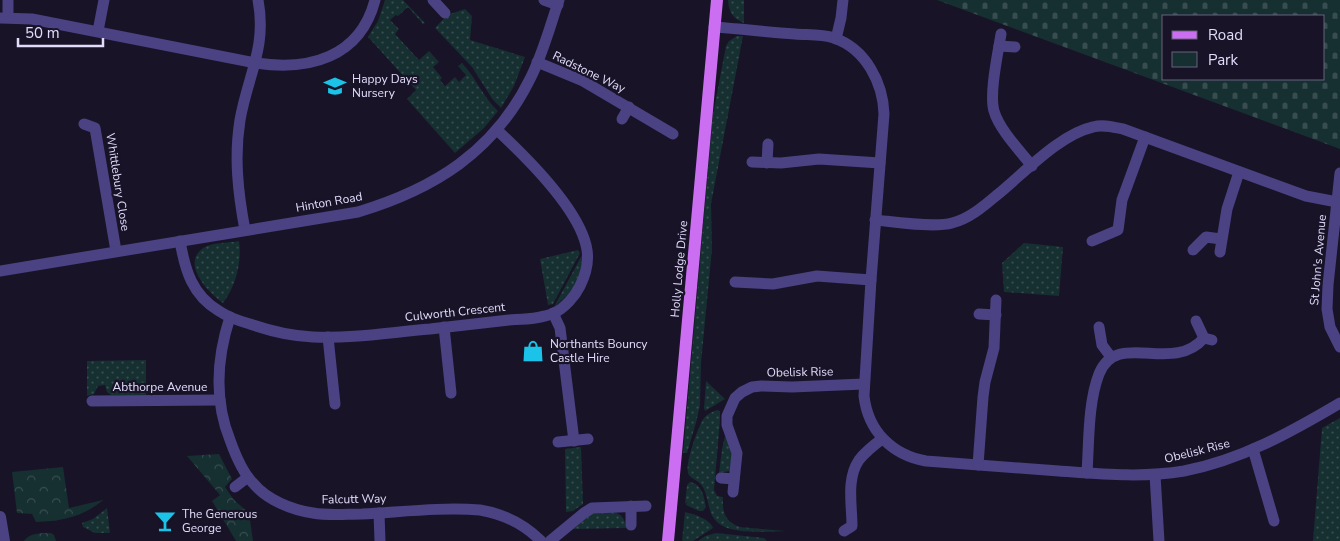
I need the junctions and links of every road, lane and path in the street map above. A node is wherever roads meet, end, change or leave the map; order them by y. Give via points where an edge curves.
1 (8, 0) edge
2 (104, 0) edge
3 (258, 0) edge
4 (375, 0) edge
5 (433, 0) edge
6 (544, 0) edge
7 (717, 0) edge
8 (843, 0) edge
9 (558, 2) edge
10 (446, 13) dead end
11 (4, 17) edge
12 (714, 27) junction
13 (98, 31) junction
14 (1001, 34) dead end
15 (836, 39) junction
16 (999, 46) junction
17 (1015, 47) dead end
18 (537, 62) junction
19 (256, 63) junction
20 (629, 107) junction
21 (622, 119) dead end
22 (84, 124) dead end
23 (497, 130) junction
24 (674, 134) dead end
25 (1145, 137) junction
26 (768, 144) dead end
27 (752, 162) dead end
28 (767, 163) junction
29 (880, 163) junction
30 (1032, 166) junction
31 (1239, 172) junction
32 (1340, 173) edge
33 (1337, 202) junction
34 (875, 220) junction
35 (245, 230) junction
36 (1222, 239) junction
37 (1092, 241) dead end
38 (180, 242) junction
39 (1193, 250) dead end
40 (116, 251) junction
41 (1220, 252) dead end
42 (0, 271) edge
43 (741, 278) dead end
44 (871, 280) junction
45 (996, 300) dead end
46 (553, 313) junction
47 (979, 314) dead end
48 (996, 315) junction
49 (230, 317) junction
50 (1196, 322) dead end
51 (1099, 327) dead end
52 (444, 328) junction
53 (328, 337) junction
54 (1340, 348) edge
55 (1111, 357) junction
56 (864, 384) junction
57 (451, 393) dead end
58 (98, 397) dead end
59 (220, 400) junction
60 (1340, 403) edge
61 (335, 404) dead end
62 (882, 438) junction
63 (588, 439) dead end
64 (574, 441) junction
65 (558, 442) dead end
66 (1253, 449) junction
67 (978, 465) junction
68 (1087, 473) junction
69 (1155, 475) junction
70 (248, 478) junction
71 (721, 478) dead end
72 (734, 479) junction
73 (235, 486) dead end
74 (734, 492) dead end
75 (630, 506) junction
76 (646, 506) dead end
77 (379, 513) junction
78 (0, 518) edge
79 (1274, 520) dead end
80 (631, 525) dead end
81 (852, 530) dead end
82 (4, 541) edge
83 (380, 541) edge
84 (541, 541) edge
85 (550, 541) edge
86 (668, 541) edge
87 (1160, 541) edge

1 - 11 street
2 - 13 street
3 - 19 street via 261,31
4 - 19 street via 361,31 330,56 309,64 282,66
5 - 10 street
6 - 9 street
7 - 12 main road, Holly Lodge Drive
8 - 15 street
9 - 18 street, Hinton Road
11 - 13 street
12 - 15 street, Obelisk Rise
12 - 86 main road, Holly Lodge Drive
13 - 19 street
14 - 16 street
15 - 29 street, Obelisk Rise via 868,64 880,86 884,100
16 - 17 street
16 - 30 street via 994,111 1002,127
18 - 20 street, Radstone Way via 583,81
18 - 23 street, Hinton Road via 523,92
19 - 35 street via 244,101 238,146 239,200
20 - 21 street, Radstone Way
20 - 24 street, Radstone Way
22 - 40 street, Whittlebury Close via 95,128
23 - 35 street, Hinton Road via 449,172 391,202 358,212
23 - 46 street, Culworth Crescent via 538,170 566,206 584,238 588,260 584,279 571,299
25 - 30 street, St John's Avenue via 1114,127 1094,126 1071,135
25 - 31 street, St John's Avenue
25 - 37 street via 1122,200 1118,230
26 - 28 street
27 - 28 street
28 - 29 street via 819,160
29 - 34 street, Obelisk Rise
30 - 34 street, St John's Avenue via 979,210 953,223
31 - 33 street, St John's Avenue via 1306,196
31 - 36 street via 1227,209
32 - 33 street, St John's Avenue
33 - 54 street, St John's Avenue via 1327,309 1330,327
34 - 44 street, Obelisk Rise
35 - 38 street, Hinton Road
36 - 39 street via 1206,237
36 - 41 street
38 - 40 street, Hinton Road
38 - 49 street, Culworth Crescent via 185,269 195,290 212,307
40 - 42 street, Hinton Road
43 - 44 street via 773,284 817,276
44 - 56 street, Obelisk Rise
45 - 48 street
46 - 52 street, Culworth Crescent
46 - 64 street via 560,328
47 - 48 street
48 - 67 street via 994,348 982,397
49 - 53 street, Culworth Crescent via 288,334
49 - 59 street, Falcutt Way via 220,358
50 - 55 street via 1208,339 1194,348 1179,354 1134,352
51 - 55 street via 1102,345
52 - 53 street, Culworth Crescent
52 - 57 street
53 - 61 street
55 - 68 street via 1100,373 1094,393
56 - 62 street, Obelisk Rise via 867,412
56 - 72 street, Obelisk Rise via 761,386 742,392 735,398 727,416 737,453
58 - 59 street, Abthorpe Avenue
59 - 70 street, Falcutt Way via 230,442
60 - 66 street, Obelisk Rise
62 - 67 street, Obelisk Rise via 897,451 915,459
62 - 81 street via 862,457 853,473
63 - 64 street
64 - 65 street
66 - 69 street, Obelisk Rise via 1208,465
66 - 79 street
67 - 68 street, Obelisk Rise
68 - 69 street, Obelisk Rise
69 - 87 street
70 - 73 street
70 - 77 street, Falcutt Way via 272,498 304,512
71 - 72 street
72 - 74 street, Obelisk Rise
75 - 76 street
75 - 80 street
75 - 85 street via 587,510
77 - 83 street
77 - 84 street, Falcutt Way via 480,510 517,522
78 - 82 street

